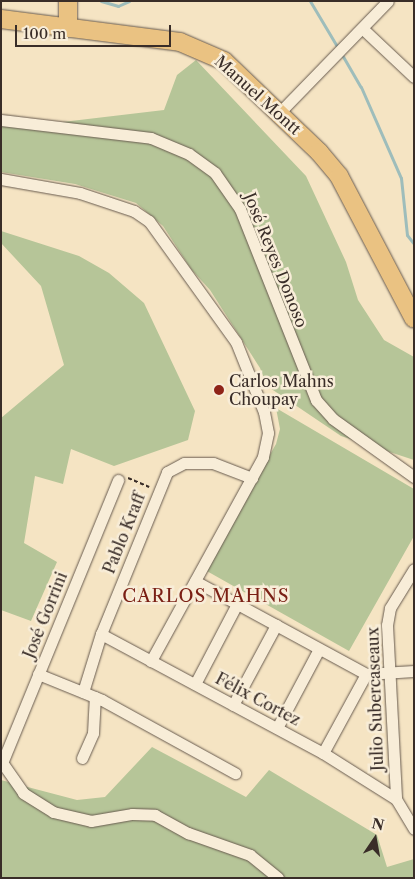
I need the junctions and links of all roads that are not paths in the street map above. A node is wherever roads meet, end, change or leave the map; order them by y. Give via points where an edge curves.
1 (388, 1) edge
2 (68, 5) edge
3 (1, 19) edge
4 (68, 28) junction
5 (364, 29) junction
6 (414, 76) edge
7 (279, 113) junction
8 (1, 120) edge
9 (1, 179) edge
10 (414, 319) edge
11 (414, 477) edge
12 (252, 478) junction
13 (118, 480) road end
14 (414, 569) edge
15 (195, 581) junction
16 (237, 604) junction
17 (276, 625) junction
18 (101, 634) junction
19 (319, 649) junction
20 (151, 661) junction
21 (414, 671) edge
22 (389, 672) junction
23 (38, 674) junction
24 (366, 674) junction
25 (195, 684) junction
26 (83, 692) junction
27 (95, 698) junction
28 (233, 705) junction
29 (277, 728) junction
30 (323, 753) junction
31 (82, 758) dead end
32 (2, 762) edge
33 (235, 773) dead end
34 (396, 799) junction
35 (414, 829) edge
36 (278, 878) edge

1 - 5 street
2 - 4 main road
3 - 4 main road, Manuel Montt
4 - 7 main road, Manuel Montt via 180,42 204,49 228,64
5 - 6 street
5 - 7 street
7 - 10 main road, Manuel Montt via 339,176
8 - 11 street, José Reyes Donoso via 139,135 175,147 209,168 238,204 316,400 333,419
9 - 12 street via 96,198 140,214 154,226 241,352 267,426 265,449
12 - 15 street
12 - 18 street, Pablo Kraff via 220,464 184,463 168,472
13 - 23 street, José Gorrini
14 - 22 street, Julio Subercaseaux via 388,614
15 - 16 street
15 - 20 street
16 - 17 street
16 - 25 street
17 - 19 street
17 - 28 street
18 - 20 street, Félix Cortez
18 - 26 street, Pablo Kraff
19 - 24 street
19 - 29 street
20 - 25 street, Félix Cortez
21 - 22 street
22 - 24 street
22 - 34 street, Julio Subercaseaux
23 - 26 street
23 - 32 street, José Gorrini
24 - 30 street
25 - 28 street, Félix Cortez
26 - 27 street
27 - 31 street via 93,733
27 - 33 street
28 - 29 street, Félix Cortez
29 - 30 street, Félix Cortez
30 - 34 street, Félix Cortez
32 - 36 street via 23,793 53,812 91,821 132,814 155,816 193,835 250,855
34 - 35 street, Julio Subercaseaux

